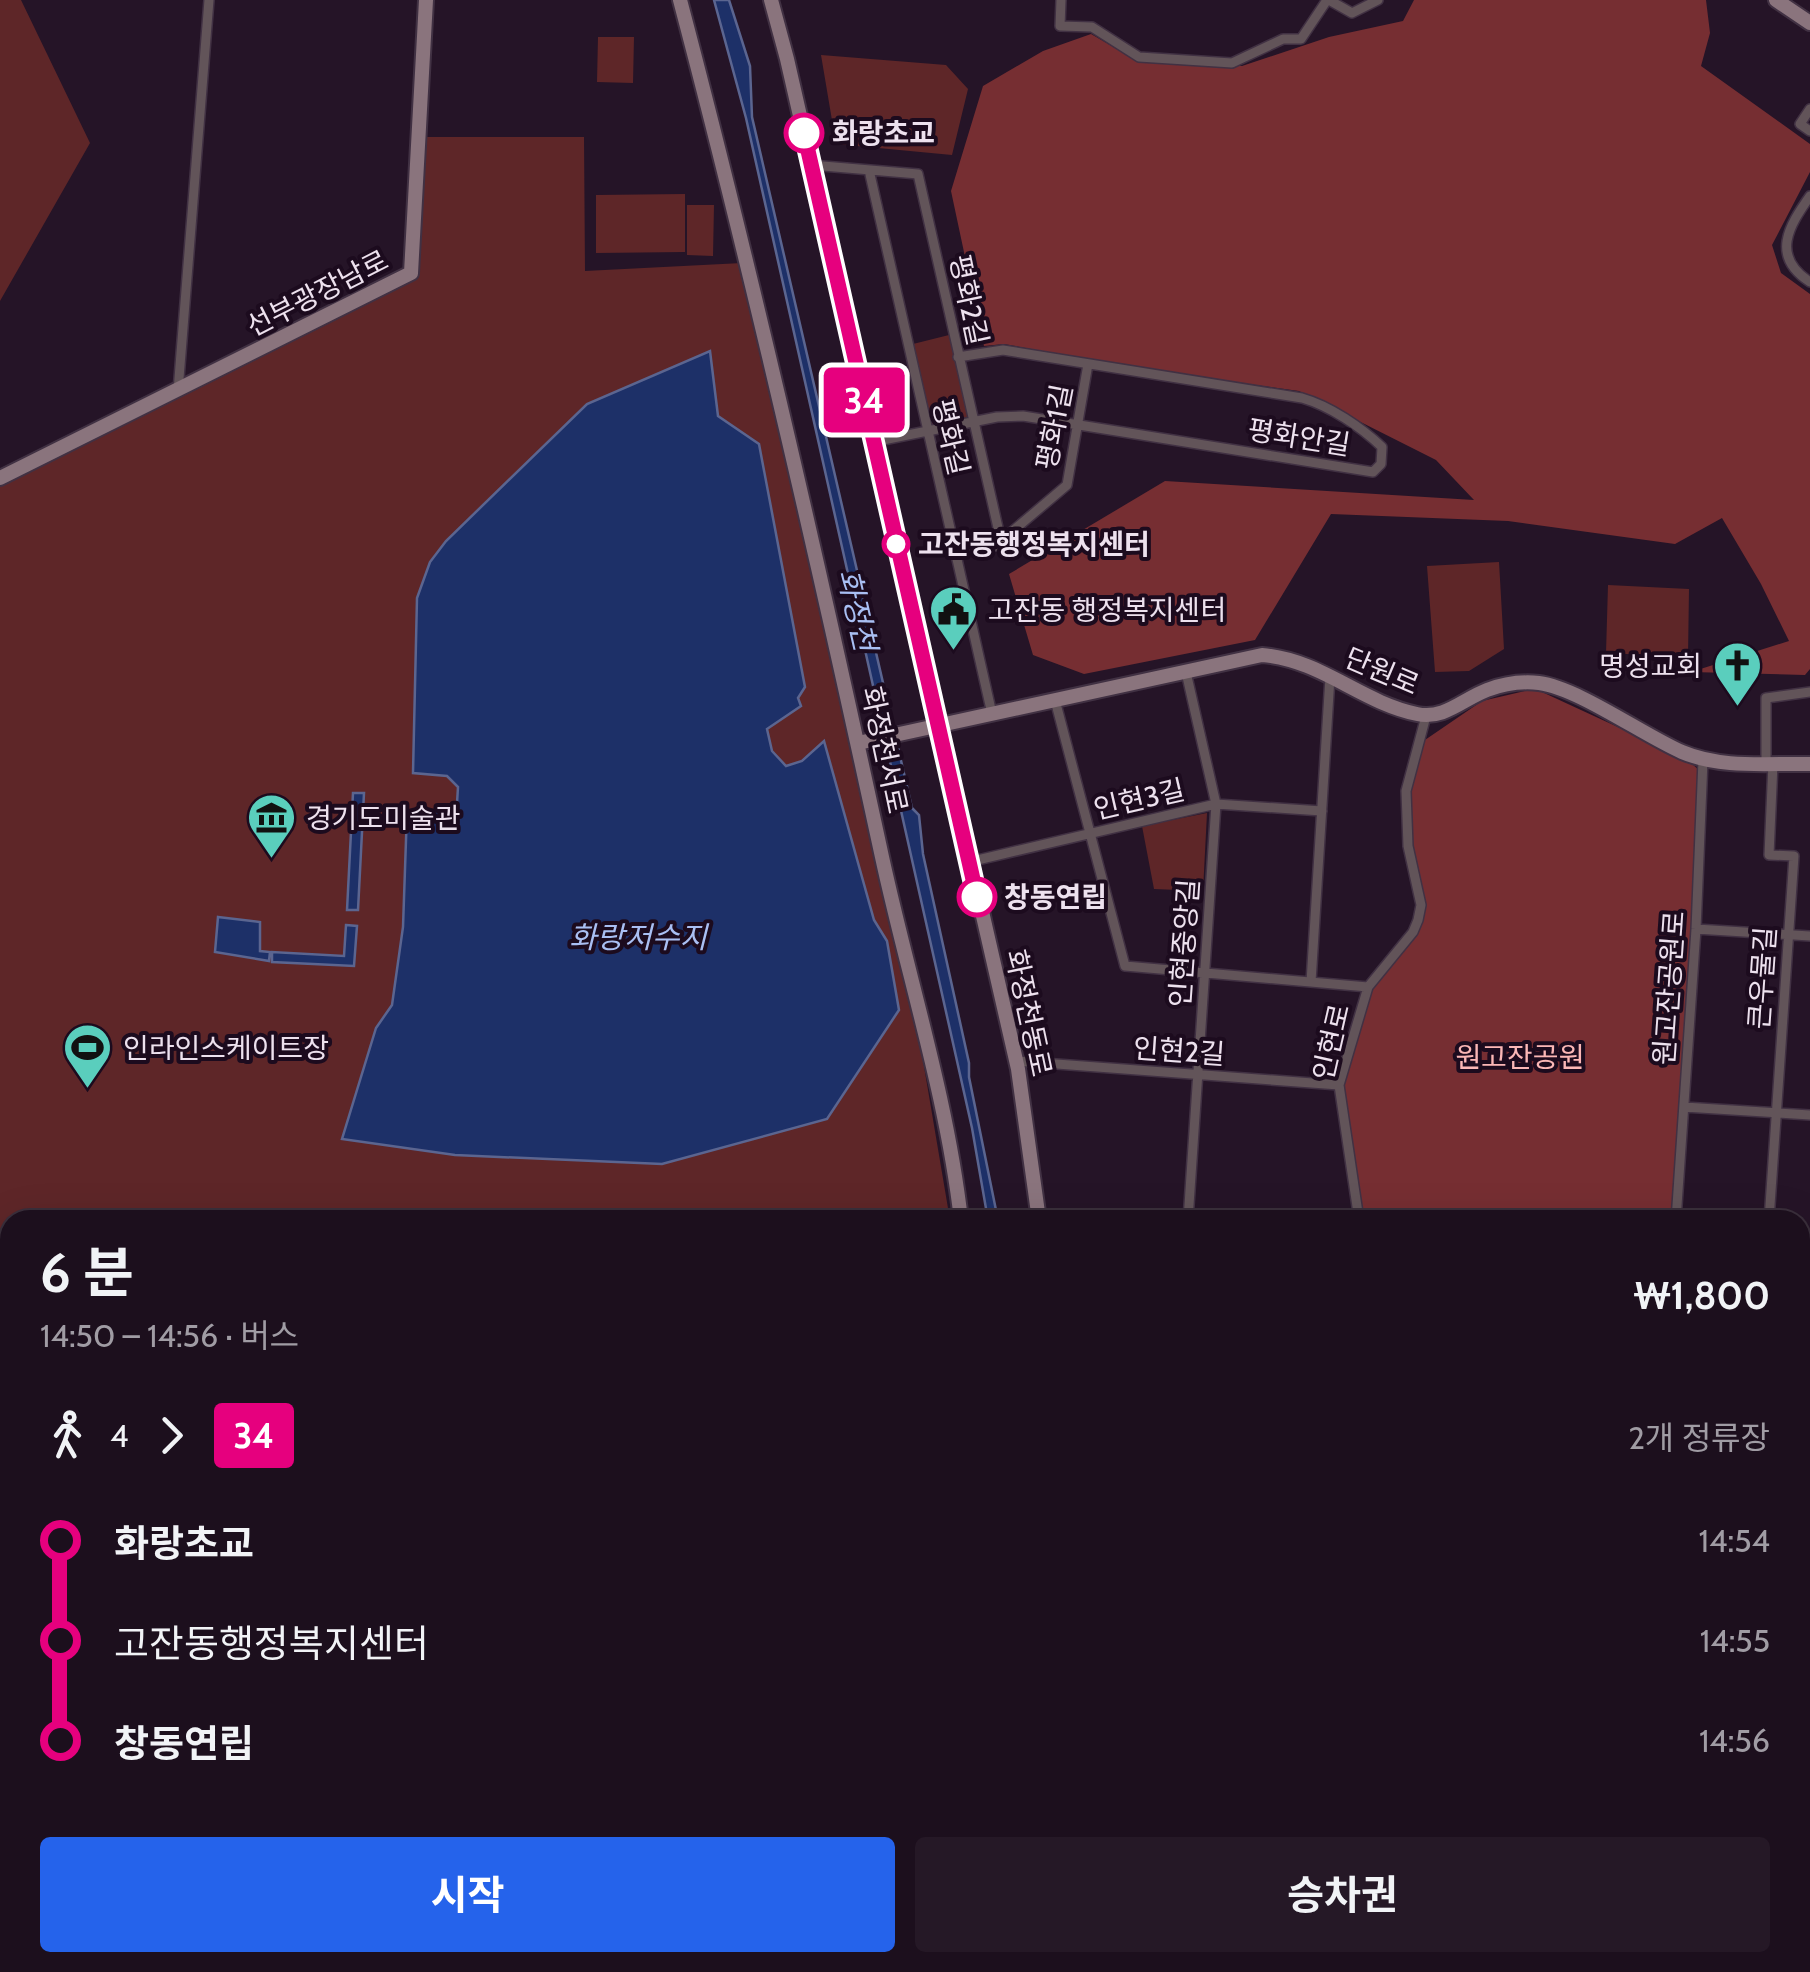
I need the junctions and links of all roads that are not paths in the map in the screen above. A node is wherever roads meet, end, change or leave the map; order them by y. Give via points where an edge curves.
1 (209, 0) edge
2 (426, 0) edge
3 (680, 0) edge
4 (770, 0) edge
5 (1061, 0) edge
6 (1328, 0) edge
7 (1378, 0) edge
8 (1776, 0) edge
9 (1810, 23) edge
10 (1810, 109) edge
11 (1810, 131) edge
12 (811, 165) junction
13 (869, 170) junction
14 (1810, 196) edge
15 (1810, 282) edge
16 (958, 357) junction
17 (1088, 364) junction
18 (178, 391) junction
19 (972, 421) junction
20 (1078, 424) junction
21 (926, 430) junction
22 (873, 442) junction
23 (0, 478) edge
24 (1001, 541) junction
25 (956, 552) junction
26 (1186, 672) junction
27 (1330, 677) junction
28 (1810, 692) edge
29 (1055, 700) junction
30 (992, 714) junction
31 (1426, 716) junction
32 (940, 725) junction
33 (863, 742) junction
34 (1703, 760) junction
35 (1770, 763) junction
36 (1810, 764) edge
37 (1216, 804) junction
38 (1322, 811) junction
39 (1090, 834) junction
40 (969, 862) junction
41 (1696, 928) junction
42 (1787, 934) junction
43 (1810, 936) edge
44 (1204, 973) junction
45 (1311, 982) junction
46 (1368, 986) junction
47 (1016, 1061) junction
48 (1198, 1074) junction
49 (1340, 1085) junction
50 (1684, 1108) junction
51 (1776, 1113) junction
52 (1810, 1115) edge
53 (960, 1210) edge
54 (1038, 1210) edge
55 (1189, 1210) edge
56 (1357, 1210) edge
57 (1677, 1210) edge
58 (1770, 1210) edge

1 - 18 street
2 - 18 street, 선부광장남로 via 410,274
3 - 33 street, 화정천서로
4 - 12 street, 화정천동로
5 - 6 street via 1060,26 1092,28 1139,57 1232,63 1283,39 1301,39
6 - 7 street via 1352,13
8 - 9 street
10 - 11 street via 1800,124
12 - 13 street, 평화2길
12 - 22 street, 화정천동로
13 - 16 street, 평화2길 via 918,174
13 - 21 street, 평화길
14 - 15 street via 1786,234 1789,260
16 - 17 street, 평화안길 via 1004,350
16 - 19 street, 평화2길
17 - 20 street, 평화1길
17 - 20 street, 평화안길 via 1317,402 1382,447 1381,464 1373,472
18 - 23 street, 선부광장남로
19 - 20 street, 평화안길 via 1024,416
19 - 21 street, 평화안길
19 - 24 street, 평화2길
20 - 24 street, 평화1길 via 1068,484
21 - 22 street, 평화안길
21 - 25 street, 평화길
22 - 32 street, 화정천동로
24 - 25 street, 평화1길
25 - 30 street, 평화길
26 - 27 street, 단원로 via 1262,655 1298,660
26 - 29 street, 단원로
26 - 37 street, 인현중앙길
27 - 31 street, 단원로
27 - 38 street
28 - 35 street via 1766,698
29 - 30 street, 단원로
29 - 39 street
30 - 32 street, 단원로
31 - 34 street, 단원로 via 1509,683 1541,683
31 - 46 street, 인현로 via 1406,791 1408,846 1422,905 1413,932
32 - 33 street, 단원로
32 - 40 street, 화정천동로
33 - 53 street, 화정천서로
34 - 35 street, 단원로
34 - 41 street, 원고잔공원로
35 - 36 street, 단원로
35 - 42 street, 큰우물길 via 1769,854 1794,856
37 - 38 street, 인현3길
37 - 39 street, 인현3길
37 - 44 street, 인현중앙길
38 - 45 street
39 - 40 street, 인현3길
39 - 44 street via 1125,966
40 - 47 street, 화정천동로
41 - 42 street
41 - 50 street, 원고잔공원로
42 - 43 street
42 - 51 street, 큰우물길
44 - 45 street
44 - 48 street, 인현중앙길
45 - 46 street
46 - 49 street, 인현로
47 - 48 street, 인현2길
47 - 54 street, 화정천동로
48 - 49 street, 인현2길
48 - 55 street, 인현중앙길
49 - 56 street, 인현로
50 - 51 street
50 - 57 street, 원고잔공원로
51 - 52 street
51 - 58 street, 큰우물길

